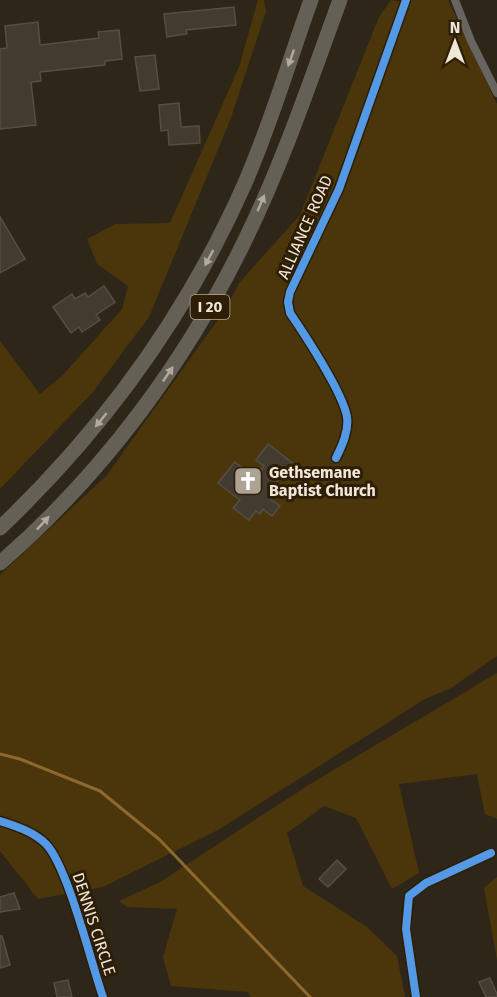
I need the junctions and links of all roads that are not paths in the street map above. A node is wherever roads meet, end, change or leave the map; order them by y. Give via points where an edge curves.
1 (406, 0) edge
2 (455, 0) edge
3 (311, 1) edge
4 (340, 1) edge
5 (497, 93) edge
6 (336, 458) dead end
7 (0, 528) edge
8 (0, 563) edge
9 (0, 821) edge
10 (491, 853) dead end
11 (103, 997) edge
12 (416, 997) edge

1 - 6 street, ALLIANCE ROAD via 339,189 288,303 347,417 348,428
2 - 5 street
3 -> 7 highway, I 20 via 246,180 195,285 129,386 68,460
8 -> 4 highway, I 20 via 43,523 119,440 190,341 248,236
9 - 11 street, DENNIS CIRCLE via 38,838 55,857
10 - 12 street via 426,883 409,896 406,929

